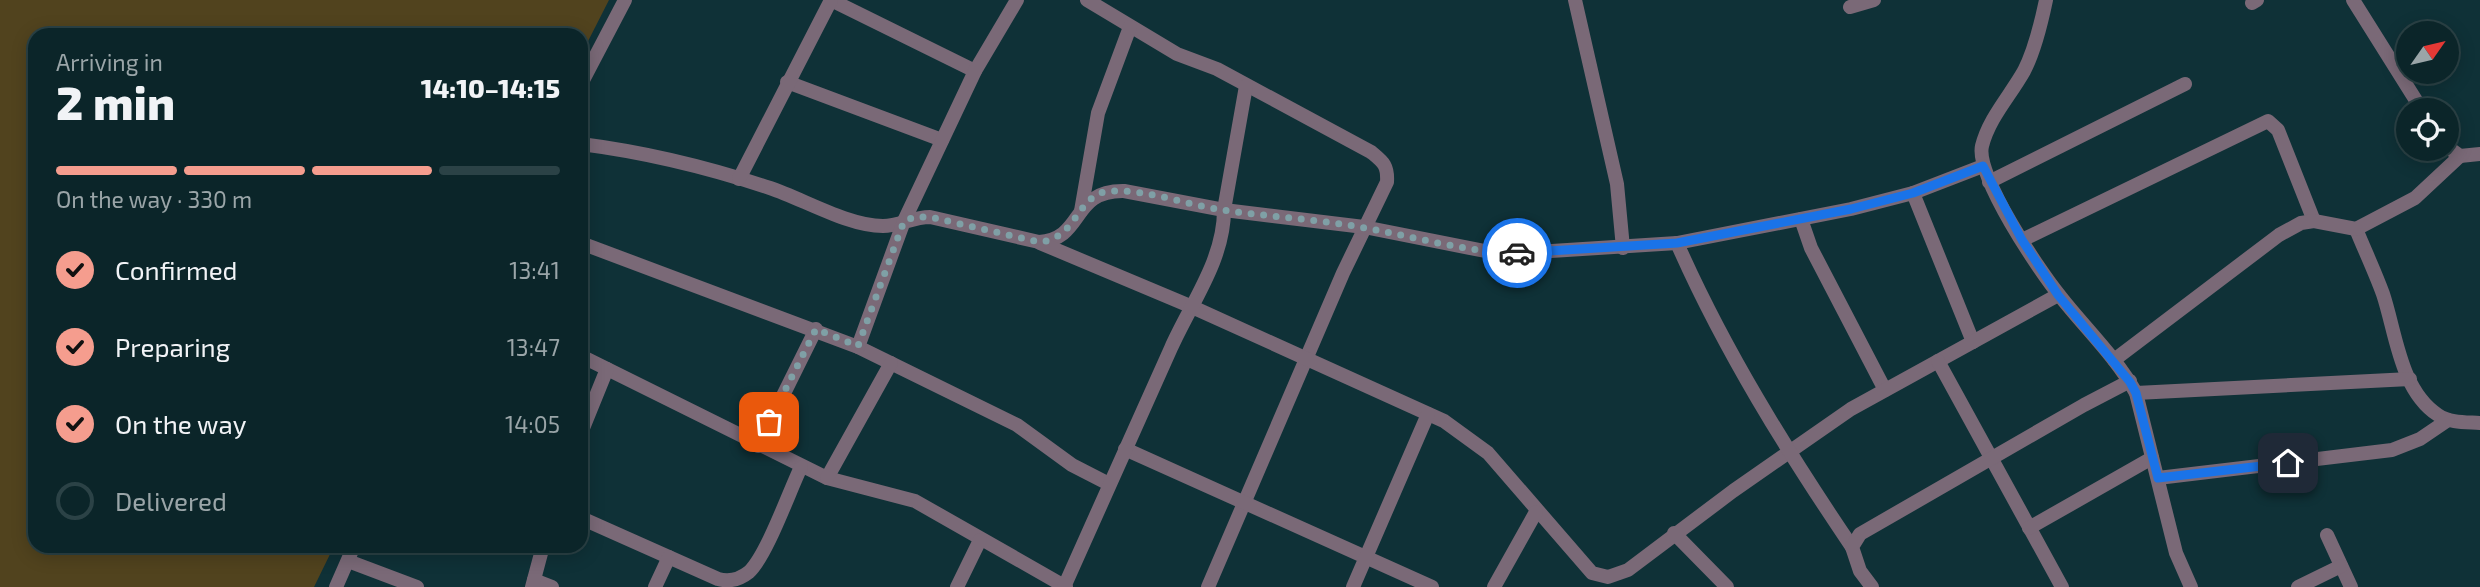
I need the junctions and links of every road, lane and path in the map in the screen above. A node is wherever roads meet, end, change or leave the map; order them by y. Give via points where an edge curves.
1 (625, 0) edge
2 (831, 0) edge
3 (1017, 0) edge
4 (1087, 0) edge
5 (1575, 0) edge
6 (1874, 0) edge
7 (2046, 0) edge
8 (2353, 0) edge
9 (1850, 7) dead end
10 (1130, 27) junction
11 (588, 71) edge
12 (975, 71) junction
13 (787, 82) junction
14 (2185, 84) dead end
15 (1246, 86) junction
16 (2414, 98) edge
17 (943, 140) junction
18 (588, 146) edge
19 (2480, 154) edge
20 (2460, 156) joint
21 (1983, 166) junction
22 (738, 179) junction
23 (1989, 182) junction
24 (1913, 193) junction
25 (1224, 210) junction
26 (1081, 211) junction
27 (1801, 219) junction
28 (904, 221) junction
29 (2314, 221) junction
30 (1364, 227) junction
31 (2356, 229) junction
32 (2022, 240) junction
33 (1039, 242) junction
34 (1677, 243) junction
35 (588, 246) edge
36 (1623, 248) junction
37 (2058, 295) junction
38 (1190, 306) junction
39 (816, 329) junction
40 (1973, 342) junction
41 (858, 346) junction
42 (588, 360) edge
43 (1306, 360) junction
44 (2114, 360) junction
45 (1938, 361) junction
46 (891, 363) junction
47 (607, 369) junction
48 (2410, 379) junction
49 (2133, 387) junction
50 (1885, 390) junction
51 (1427, 414) junction
52 (588, 416) edge
53 (2448, 420) junction
54 (2480, 423) edge
55 (758, 446) junction
56 (1125, 449) junction
57 (1790, 451) junction
58 (2152, 458) junction
59 (1991, 459) junction
60 (801, 467) junction
61 (827, 478) junction
62 (2158, 478) junction
63 (1109, 484) junction
64 (1246, 501) junction
65 (1536, 512) junction
66 (588, 521) edge
67 (2029, 528) junction
68 (1674, 533) junction
69 (2327, 535) dead end
70 (980, 540) junction
71 (1852, 547) junction
72 (352, 553) edge
73 (541, 553) edge
74 (669, 557) junction
75 (1367, 557) junction
76 (348, 561) junction
77 (2341, 566) junction
78 (533, 583) edge
79 (335, 587) edge
80 (417, 587) edge
81 (552, 587) edge
82 (655, 587) edge
83 (957, 587) edge
84 (1065, 587) edge
85 (1208, 587) edge
86 (1353, 587) edge
87 (1432, 587) edge
88 (1494, 587) edge
89 (1727, 587) edge
90 (1872, 587) edge
91 (2062, 587) edge
92 (2191, 587) edge
93 (2298, 587) edge
94 (2351, 587) edge

1 - 11 street
2 - 12 street
2 - 13 street
3 - 12 street
4 - 10 street
5 - 36 street via 1617,184
6 - 9 street
7 - 21 street via 2025,70 1988,130 1981,150
8 - 16 street
10 - 15 street
10 - 26 street via 1098,113
12 - 17 street
13 - 17 street
13 - 22 street
14 - 23 street
15 - 25 street
15 - 30 street via 1384,161 1387,182
17 - 28 street
18 - 22 street
19 - 20 street
20 - 31 street via 2415,198
21 - 23 street
21 - 24 street
22 - 28 street via 860,222 883,226
23 - 32 street
24 - 27 street
24 - 40 street
25 - 26 street via 1110,191 1089,201
25 - 30 street
25 - 38 street via 1216,258
26 - 33 street via 1061,237
27 - 34 street
27 - 50 street via 1811,248
28 - 33 street via 930,217
28 - 41 street
29 - 31 street
29 - 32 street via 2278,130 2269,121
29 - 44 street via 2279,235
30 - 36 street via 1485,251
30 - 43 street
31 - 48 street
32 - 37 street
33 - 38 street
34 - 36 street
34 - 57 street via 1709,312
35 - 39 street
37 - 40 street
37 - 44 street
38 - 43 street
38 - 56 street
39 - 41 street
39 - 55 street
40 - 45 street
41 - 46 street
42 - 47 street
43 - 51 street
43 - 64 street
44 - 49 street
45 - 50 street
45 - 59 street
46 - 61 street
46 - 63 street via 1017,425 1072,465
47 - 52 street
47 - 55 street
48 - 49 street
48 - 53 street via 2436,414
49 - 58 street
49 - 59 street
50 - 57 street
51 - 65 street via 1488,453
51 - 75 street
53 - 54 street
53 - 62 street via 2420,439 2392,450
55 - 60 street
56 - 63 street
56 - 64 street
57 - 68 street
57 - 71 street
58 - 62 street
58 - 67 street
59 - 67 street
59 - 71 street via 1860,534
60 - 61 street
60 - 74 street via 750,571 727,581
61 - 70 street via 915,501
62 - 92 street via 2176,553
63 - 84 street
64 - 75 street
64 - 85 street
65 - 68 street via 1592,573 1608,577 1628,570
65 - 88 street
66 - 74 street
67 - 91 street
68 - 89 street
69 - 77 street
70 - 83 street
70 - 84 street
71 - 90 street
72 - 76 street
73 - 78 street
74 - 82 street
75 - 86 street
75 - 87 street
76 - 79 street
76 - 80 street
77 - 93 street
77 - 94 street
78 - 81 street

